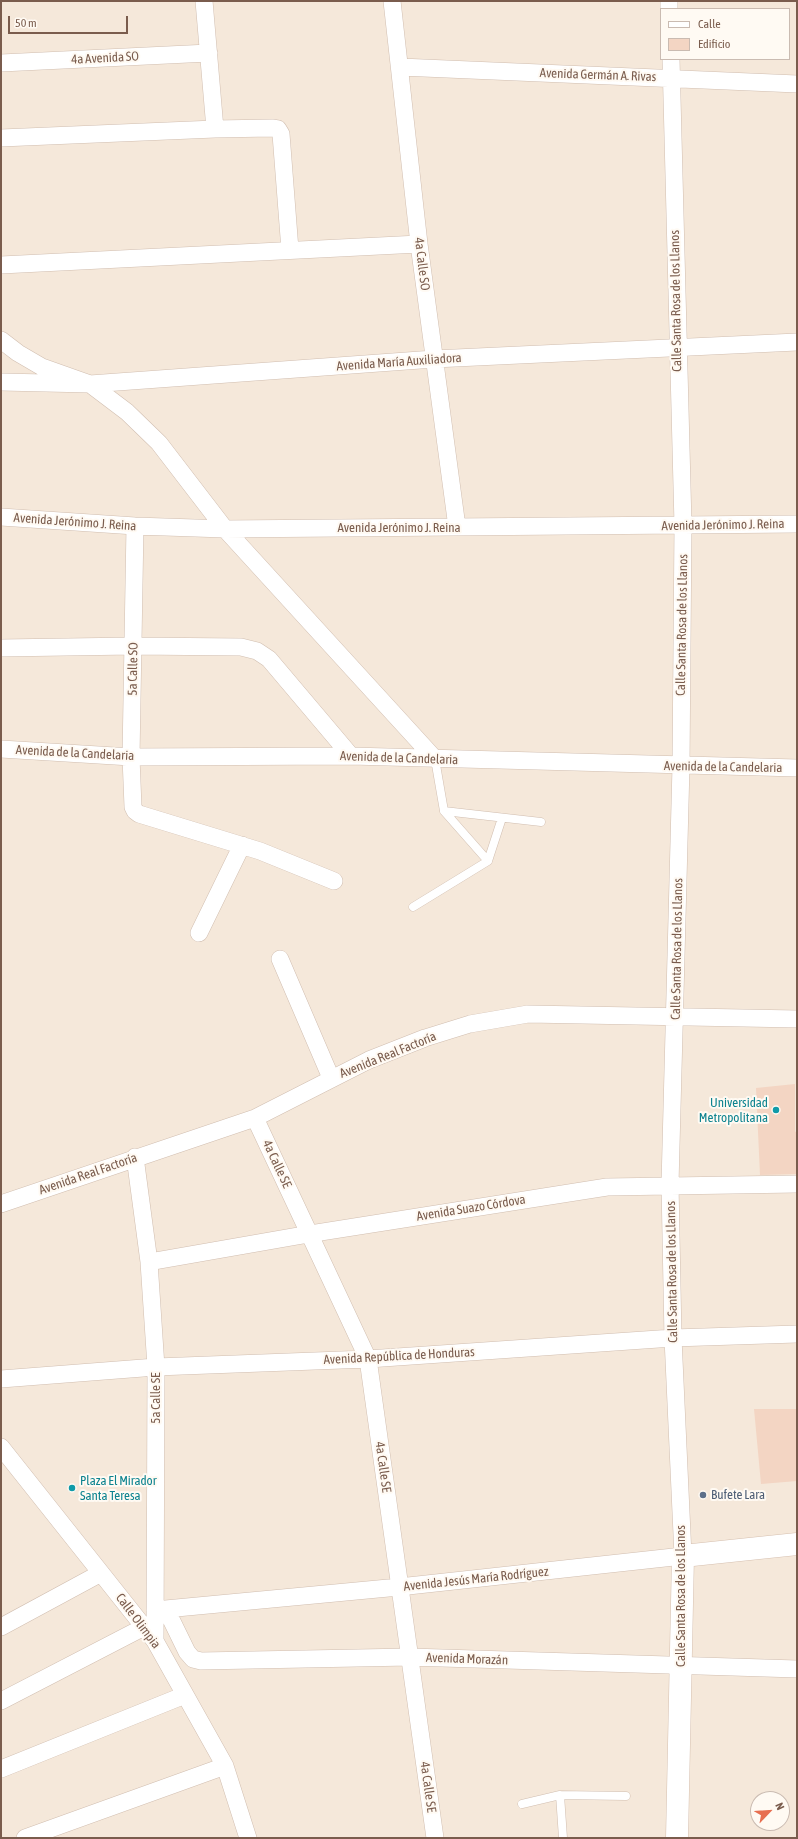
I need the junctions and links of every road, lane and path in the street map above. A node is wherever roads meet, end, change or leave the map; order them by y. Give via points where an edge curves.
1 (204, 1) edge
2 (392, 1) edge
3 (209, 53) junction
4 (670, 60) edge
5 (1, 63) edge
6 (400, 68) junction
7 (671, 78) junction
8 (797, 84) edge
9 (215, 129) junction
10 (1, 138) edge
11 (420, 244) junction
12 (290, 250) junction
13 (1, 265) edge
14 (1, 340) edge
15 (797, 342) edge
16 (677, 348) junction
17 (434, 359) junction
18 (1, 382) edge
19 (90, 384) junction
20 (1, 518) edge
21 (797, 524) edge
22 (683, 525) junction
23 (135, 526) junction
24 (457, 527) junction
25 (225, 529) junction
26 (133, 646) junction
27 (1, 648) edge
28 (1, 749) edge
29 (351, 756) junction
30 (131, 757) junction
31 (435, 759) junction
32 (681, 766) junction
33 (797, 768) edge
34 (444, 811) junction
35 (502, 818) junction
36 (541, 822) dead end
37 (242, 845) junction
38 (488, 861) junction
39 (334, 881) dead end
40 (413, 907) dead end
41 (199, 933) dead end
42 (280, 959) dead end
43 (676, 1017) junction
44 (797, 1019) edge
45 (331, 1078) junction
46 (255, 1118) junction
47 (135, 1157) junction
48 (670, 1184) junction
49 (797, 1184) edge
50 (1, 1204) edge
51 (309, 1234) junction
52 (148, 1262) junction
53 (797, 1334) edge
54 (673, 1338) junction
55 (368, 1359) junction
56 (156, 1366) junction
57 (1, 1379) edge
58 (1, 1447) edge
59 (797, 1544) edge
60 (683, 1556) junction
61 (101, 1573) junction
62 (399, 1587) junction
63 (161, 1610) junction
64 (1, 1627) edge
65 (144, 1627) junction
66 (155, 1640) junction
67 (410, 1657) junction
68 (680, 1665) junction
69 (797, 1669) edge
70 (185, 1695) junction
71 (1, 1701) edge
72 (224, 1766) junction
73 (1, 1769) edge
74 (560, 1795) junction
75 (626, 1796) dead end
76 (522, 1804) dead end
77 (25, 1838) edge
78 (248, 1838) edge
79 (435, 1838) edge
80 (563, 1838) edge
81 (677, 1838) edge

1 - 3 street
2 - 6 street, 4a Calle SO
3 - 5 street, 4a Avenida SO
3 - 9 street
4 - 7 street, Calle Santa Rosa de los Llanos
6 - 7 street, Avenida Germán A. Rivas
6 - 11 street, 4a Calle SO
7 - 8 street, Avenida Germán A. Rivas
7 - 16 street, Calle Santa Rosa de los Llanos
9 - 10 street
9 - 12 street via 278,129 281,134
11 - 12 street
11 - 17 street, 4a Calle SO
12 - 13 street
14 - 19 street via 42,366
15 - 16 street, Avenida María Auxiliadora
16 - 17 street, Avenida María Auxiliadora
16 - 22 street, Calle Santa Rosa de los Llanos
17 - 19 street, Avenida María Auxiliadora
17 - 24 street, 4a Calle SO
18 - 19 street, Avenida María Auxiliadora
19 - 25 street via 127,412 159,443
20 - 23 street, Avenida Jerónimo J. Reina
21 - 22 street, Avenida Jerónimo J. Reina
22 - 24 street, Avenida Jerónimo J. Reina
22 - 32 street, Calle Santa Rosa de los Llanos
23 - 25 street, Avenida Jerónimo J. Reina
23 - 26 street, 5a Calle SO
24 - 25 street, Avenida Jerónimo J. Reina
25 - 31 street
26 - 27 street
26 - 29 street via 241,647 257,651 268,659
26 - 30 street, 5a Calle SO
28 - 30 street, Avenida de la Candelaria
29 - 30 street, Avenida de la Candelaria
29 - 31 street, Avenida de la Candelaria
30 - 37 street, 5a Calle SO via 133,807 138,814
31 - 32 street, Avenida de la Candelaria
31 - 34 lane
32 - 33 street, Avenida de la Candelaria
32 - 43 street, Calle Santa Rosa de los Llanos
34 - 35 lane
34 - 38 lane
35 - 36 lane
35 - 38 lane
37 - 39 street
37 - 41 street
38 - 40 lane
42 - 45 street
43 - 44 street, Avenida Real Factoría
43 - 45 street, Avenida Real Factoría via 528,1014 499,1018 425,1038
43 - 48 street, Calle Santa Rosa de los Llanos
45 - 46 street, Avenida Real Factoría
46 - 47 street, Avenida Real Factoría
46 - 51 street, 4a Calle SE
47 - 50 street, Avenida Real Factoría
47 - 52 street, 5a Calle SE
48 - 49 street, Avenida Suazo Córdova
48 - 51 street, Avenida Suazo Córdova via 607,1187
48 - 54 street, Calle Santa Rosa de los Llanos
51 - 52 street, Avenida Suazo Córdova
51 - 55 street, 4a Calle SE
52 - 56 street, 5a Calle SE
53 - 54 street, Avenida República de Honduras
54 - 55 street, Avenida República de Honduras
54 - 60 street, Calle Santa Rosa de los Llanos
55 - 56 street, Avenida República de Honduras
55 - 62 street, 4a Calle SE
56 - 57 street, Avenida República de Honduras
56 - 63 street, 5a Calle SE
58 - 61 street, Calle Olimpia
59 - 60 street, Avenida Jesús María Rodríguez
60 - 62 street, Avenida Jesús María Rodríguez
60 - 68 street, Calle Santa Rosa de los Llanos
61 - 64 street
61 - 65 street, Calle Olimpia
62 - 63 street, Avenida Jesús María Rodríguez
62 - 67 street, 4a Calle SE
63 - 66 street, 5a Calle SE
63 - 67 street, Avenida Morazán via 187,1652 193,1659 201,1661
65 - 66 street, Calle Olimpia
65 - 71 street
66 - 70 street, Calle Olimpia
67 - 68 street, Avenida Morazán
67 - 79 street, 4a Calle SE
68 - 69 street, Avenida Morazán
68 - 81 street, Calle Santa Rosa de los Llanos
70 - 72 street, Calle Olimpia
70 - 73 street
72 - 77 street
72 - 78 street, Calle Olimpia
74 - 75 lane
74 - 76 lane
74 - 80 lane

